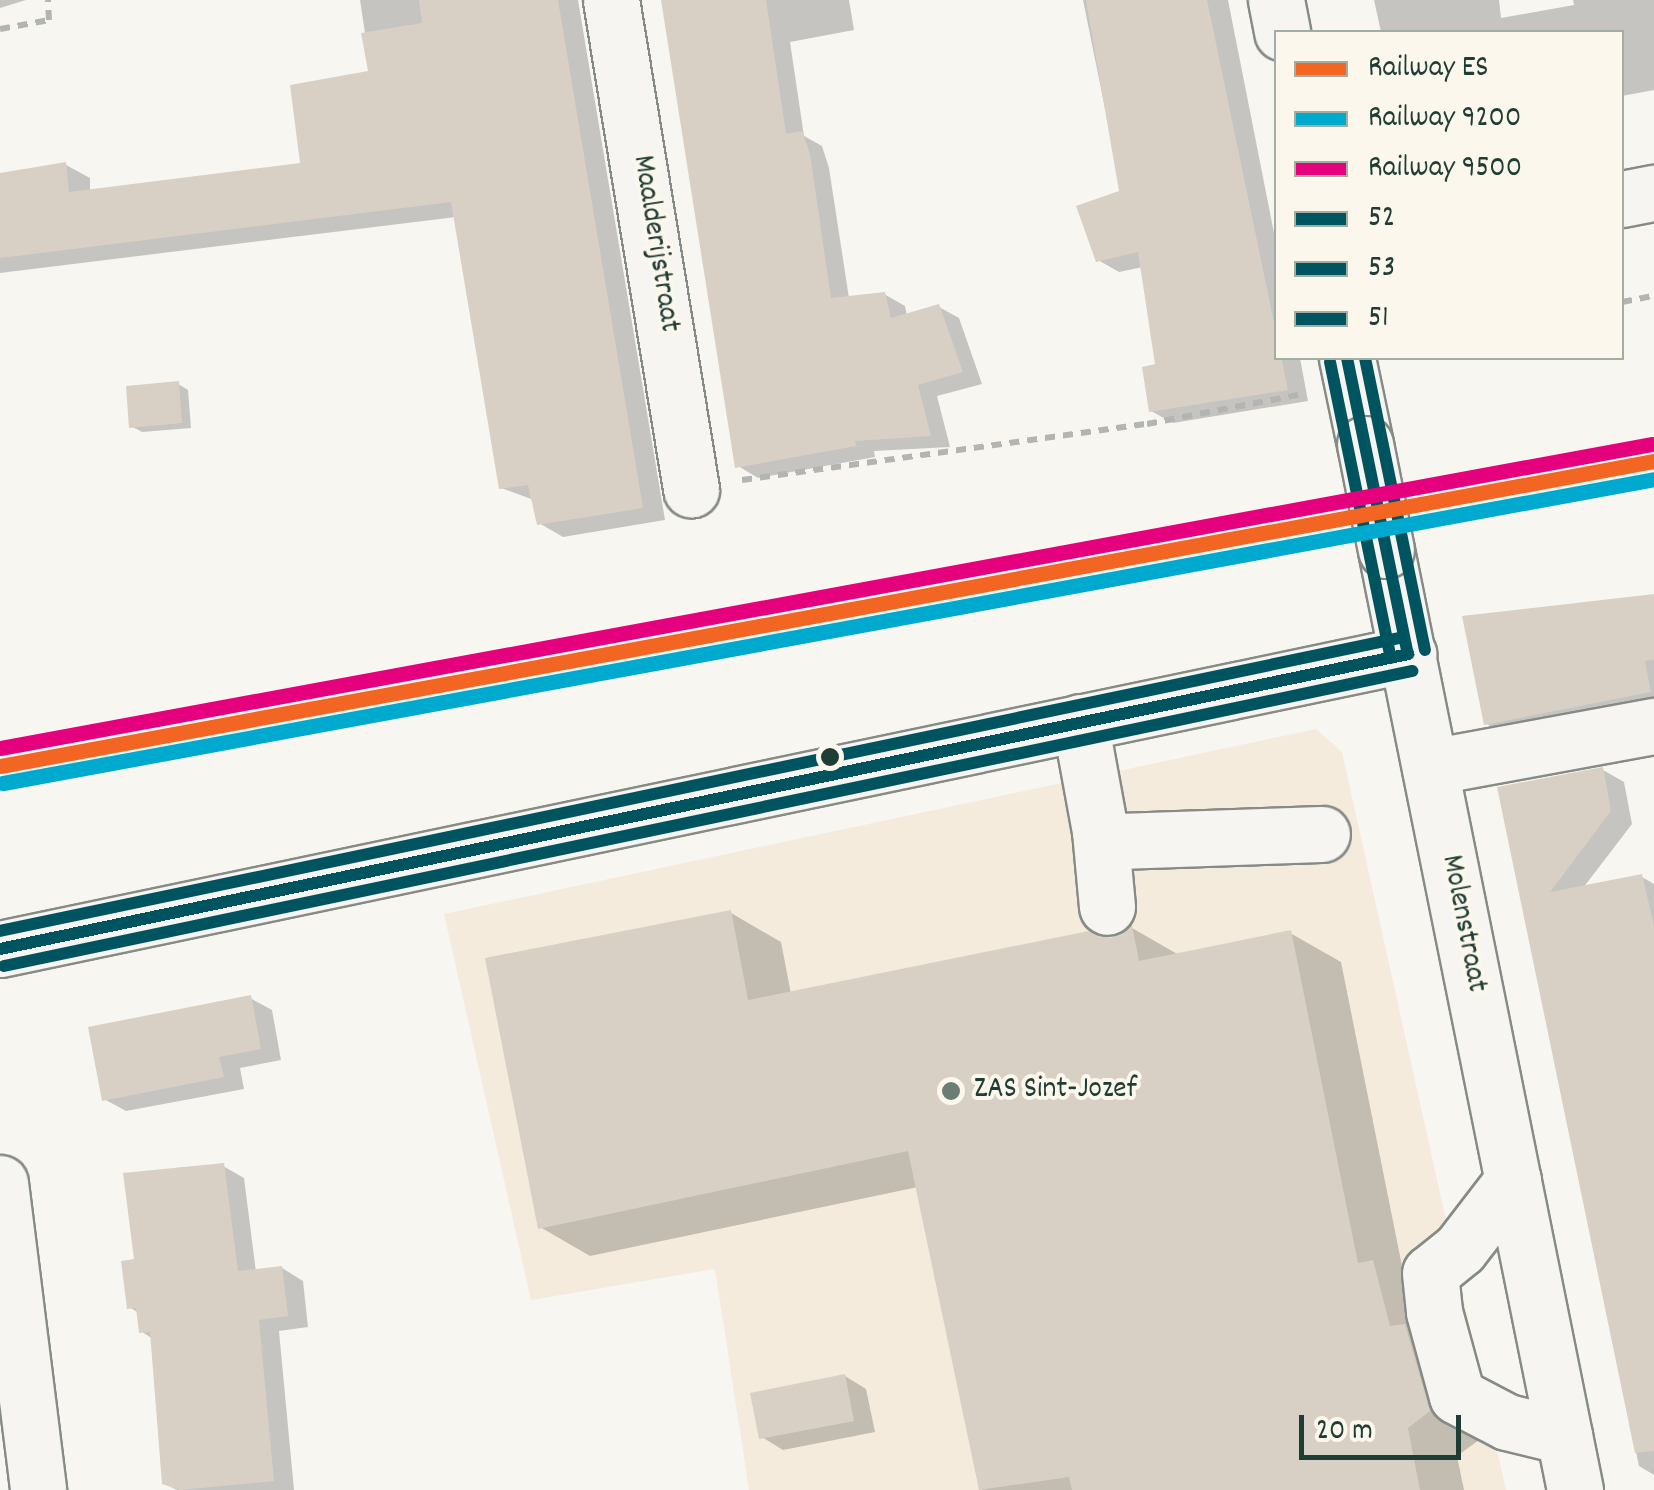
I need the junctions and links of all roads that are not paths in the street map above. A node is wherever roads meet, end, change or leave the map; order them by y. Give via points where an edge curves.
1 (611, 0) edge
2 (1276, 0) edge
3 (1282, 30) edge
4 (1654, 193) edge
5 (1624, 200) edge
6 (1350, 371) edge
7 (691, 488) road end
8 (1408, 654) junction
9 (1080, 722) junction
10 (1654, 726) edge
11 (1430, 767) junction
12 (1100, 830) junction
13 (1322, 834) dead end
14 (1107, 907) dead end
15 (0, 950) edge
16 (1513, 1180) junction
17 (0, 1184) edge
18 (1564, 1436) junction
19 (38, 1490) edge
20 (1575, 1490) edge

1 - 7 street, Maalderijstraat
2 - 3 street
4 - 5 street
6 - 8 street, Molenstraat, bridge
8 - 9 street
8 - 11 street, Molenstraat
9 - 12 street
9 - 15 street
10 - 11 street
11 - 16 street, Molenstraat
12 - 13 street via 1118,841
12 - 14 street
16 - 18 street, Molenstraat
16 - 18 street via 1460,1249 1430,1273 1434,1312 1457,1396 1507,1422
17 - 19 street
18 - 20 street, Molenstraat

